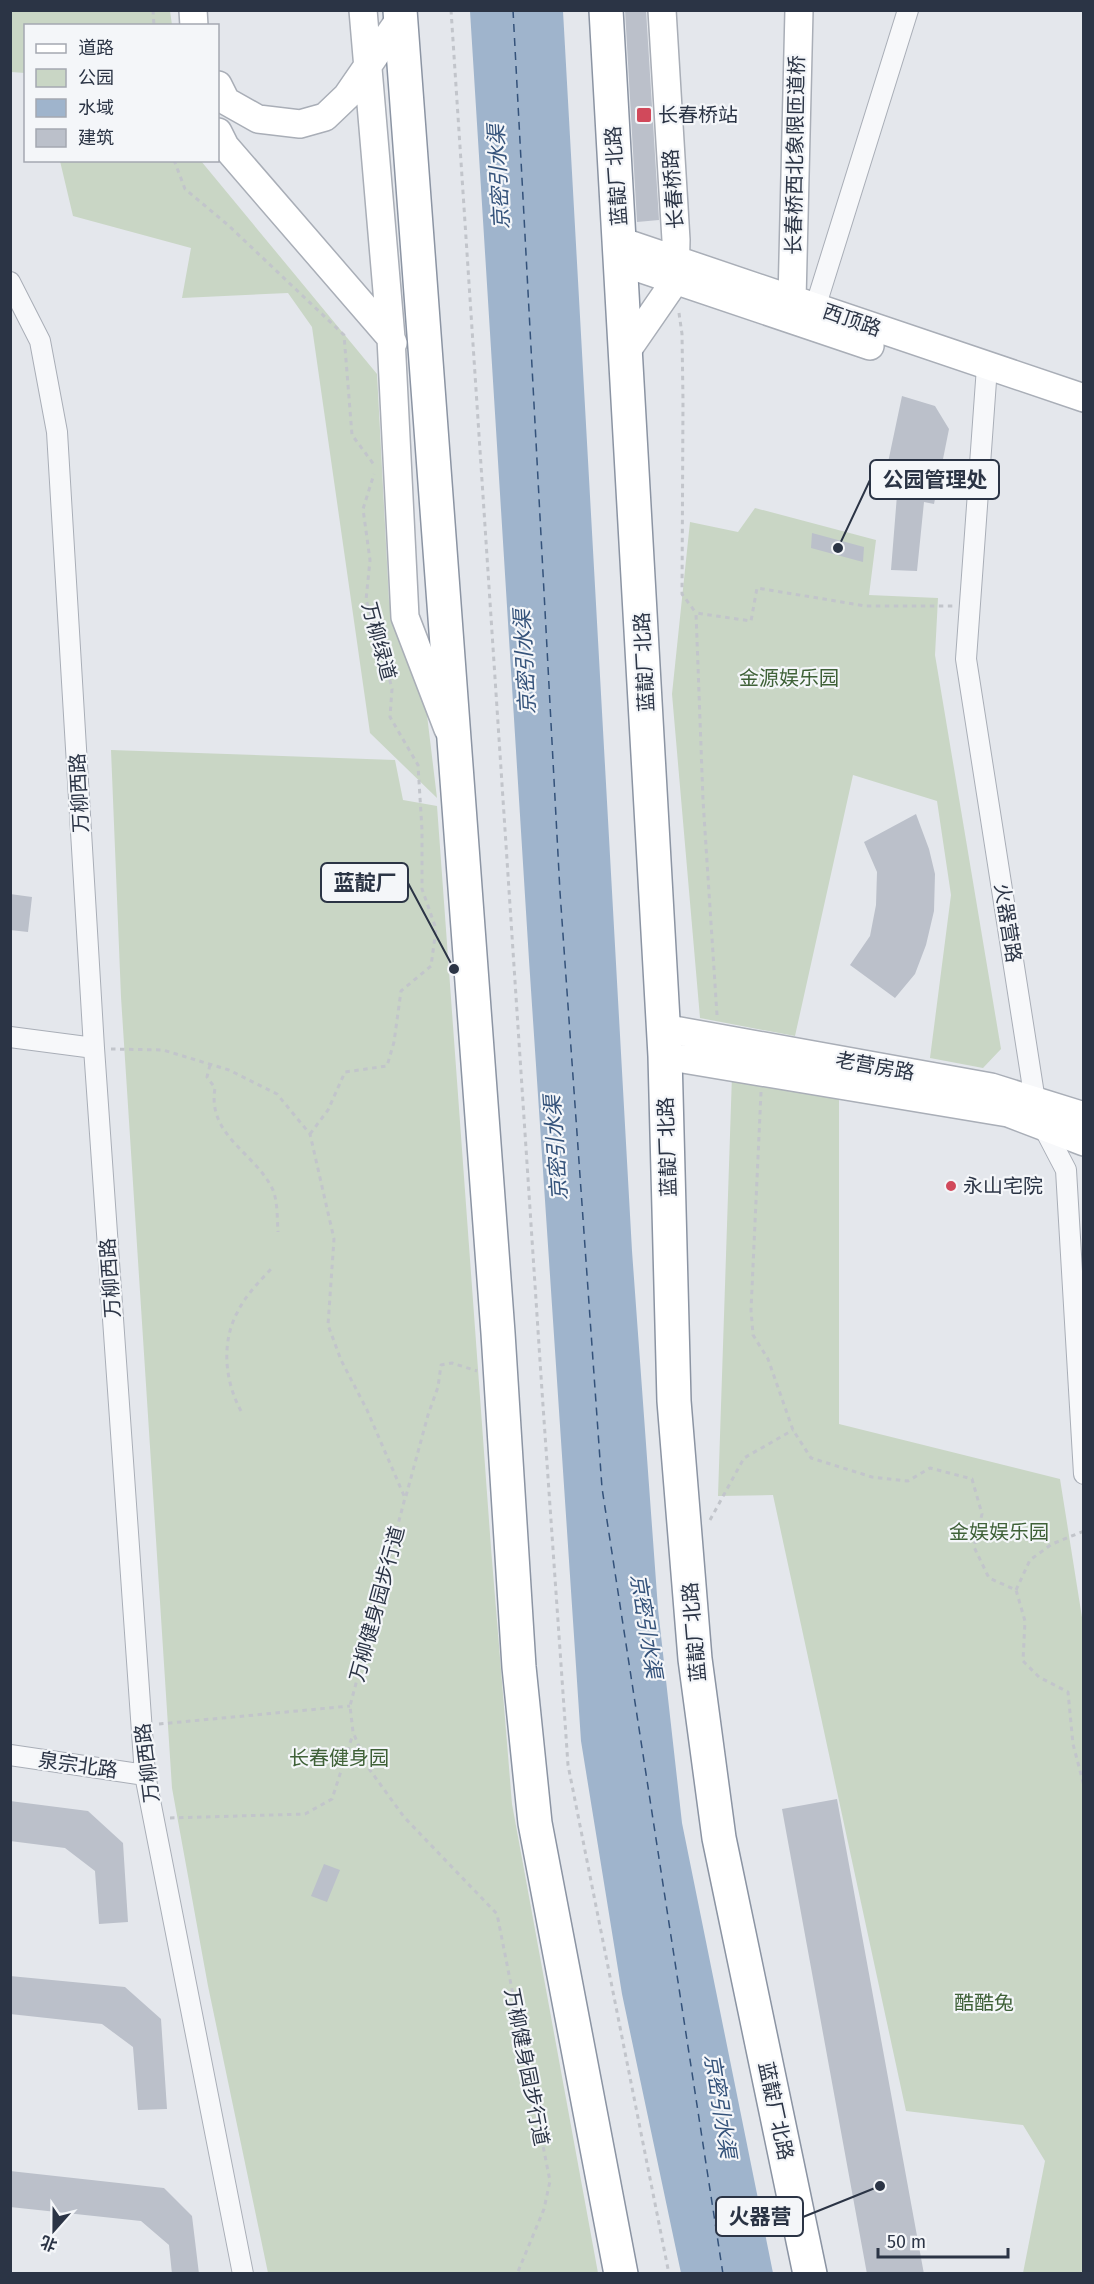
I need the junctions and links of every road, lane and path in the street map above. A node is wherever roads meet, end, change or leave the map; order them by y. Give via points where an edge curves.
1 (363, 10) edge
2 (451, 10) edge
3 (606, 10) edge
4 (662, 10) edge
5 (799, 10) edge
6 (908, 10) edge
7 (400, 15) edge
8 (367, 68) junction
9 (219, 87) edge
10 (219, 134) edge
11 (175, 162) edge
12 (621, 251) junction
13 (675, 270) junction
14 (10, 282) edge
15 (804, 304) junction
16 (391, 338) junction
17 (626, 352) junction
18 (987, 376) junction
19 (1083, 398) edge
20 (1083, 417) edge
21 (432, 438) junction
22 (970, 606) junction
23 (696, 613) junction
24 (454, 747) junction
25 (10, 1037) edge
26 (718, 1038) junction
27 (664, 1042) junction
28 (94, 1048) junction
29 (210, 1065) junction
30 (762, 1087) dead end
31 (1035, 1101) junction
32 (1083, 1116) edge
33 (1043, 1126) junction
34 (310, 1134) junction
35 (1083, 1142) edge
36 (278, 1232) dead end
37 (271, 1269) dead end
38 (485, 1374) dead end
39 (359, 1378) dead end
40 (352, 1382) junction
41 (240, 1411) dead end
42 (793, 1430) junction
43 (1083, 1474) edge
44 (405, 1498) junction
45 (708, 1524) dead end
46 (1083, 1531) edge
47 (1016, 1590) junction
48 (350, 1706) junction
49 (159, 1724) dead end
50 (353, 1732) junction
51 (10, 1755) edge
52 (145, 1775) junction
53 (1083, 1796) edge
54 (169, 1818) dead end
55 (243, 2274) edge
56 (518, 2274) edge
57 (621, 2274) edge
58 (669, 2274) edge
59 (810, 2274) edge

1 - 8 street
2 - 58 path via 568,1765
3 - 12 highway, 蓝靛厂北路
4 - 13 street, 长春桥路
5 - 15 street, 长春桥西北象限匝道桥
6 - 15 street
7 - 8 street
7 - 21 highway
8 - 9 street via 347,96 325,117 300,124 258,119 226,101
8 - 16 street
10 - 16 street via 225,146
11 - 34 path, 万柳绿道 via 185,189 344,335 352,435 376,467 363,509 370,560 366,600 392,689 390,717 418,765 422,889 436,928 430,966 401,991 387,1066 345,1072 328,1110
12 - 13 street, 西顶路
12 - 17 highway, 蓝靛厂北路
13 - 15 street, 西顶路
13 - 17 street
13 - 18 street, 西顶路
13 - 23 path via 682,334 682,594
14 - 28 street, 万柳西路 via 40,341 57,432
15 - 18 street, 西顶路
16 - 21 street
16 - 24 street via 405,617
17 - 27 highway, 蓝靛厂北路
18 - 19 street, 西顶路
18 - 20 street, 西顶路
18 - 22 street, 火器营路
21 - 24 highway
22 - 23 path via 866,606 758,588 751,621
22 - 31 street, 火器营路 via 966,659
23 - 26 path
24 - 57 highway via 519,1667 535,1823
25 - 28 street
26 - 27 street, 老营房路
26 - 31 street, 老营房路 via 991,1087
27 - 33 street, 老营房路 via 1008,1113
27 - 59 highway, 蓝靛厂北路 via 674,1401 695,1659 719,1838
28 - 29 path via 163,1050
28 - 52 street, 万柳西路
29 - 34 path via 277,1094
29 - 36 path via 207,1077 215,1089 212,1103 217,1119 267,1179 274,1194
30 - 42 path via 753,1335 768,1359
31 - 32 street, 老营房路
31 - 33 street, 火器营路
33 - 35 street, 老营房路
33 - 43 street, 火器营路 via 1066,1170
34 - 40 path via 334,1239 328,1325
37 - 41 path via 248,1294 229,1337 228,1374 231,1394
38 - 44 path, 万柳健身园步行道 via 452,1363 441,1365
39 - 40 path
40 - 44 path
42 - 45 path via 744,1458
42 - 47 path via 812,1458 872,1477 908,1481 930,1468 972,1479 981,1514 974,1547 989,1578
44 - 48 path, 万柳健身园步行道
46 - 47 path via 1052,1544 1030,1560
47 - 53 path via 1024,1621 1023,1661 1039,1677 1068,1692
48 - 49 path
48 - 50 path, 万柳健身园步行道
50 - 54 path via 332,1798 305,1814
50 - 56 path, 万柳健身园步行道 via 367,1766 404,1817 497,1914 550,2181 544,2210
51 - 52 street, 泉宗北路
52 - 55 street, 万柳西路

